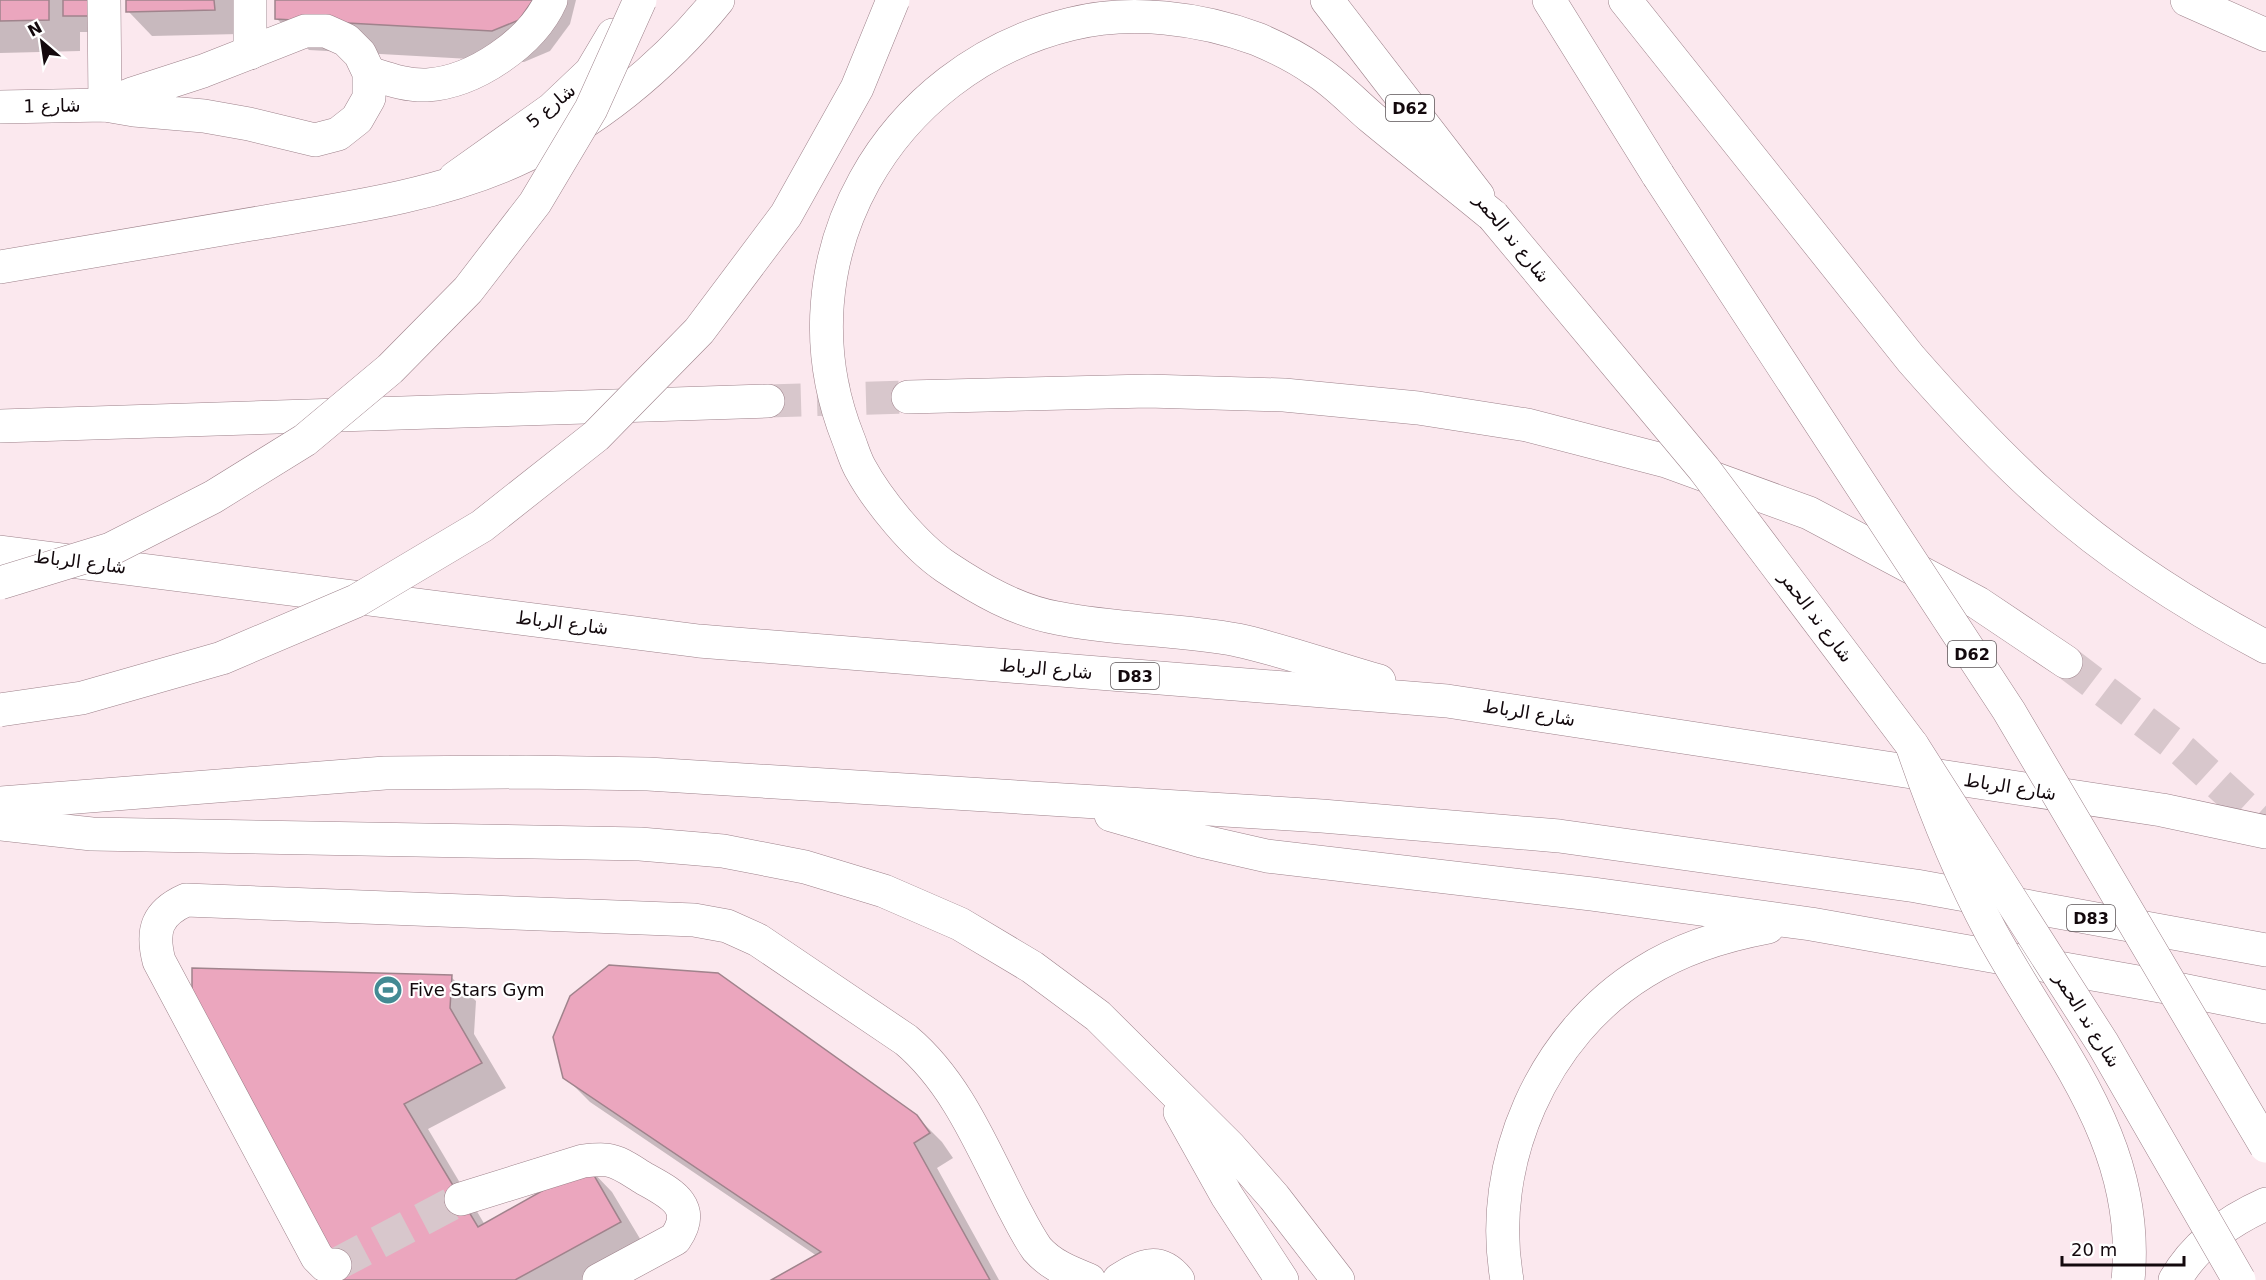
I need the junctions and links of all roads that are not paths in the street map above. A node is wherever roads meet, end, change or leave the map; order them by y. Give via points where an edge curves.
1 (104, 0) edge
2 (250, 0) edge
3 (551, 0) edge
4 (626, 0) edge
5 (640, 0) edge
6 (718, 0) edge
7 (893, 0) edge
8 (1327, 0) edge
9 (1549, 0) edge
10 (1625, 0) edge
11 (2187, 0) edge
12 (2266, 35) edge
13 (250, 53) junction
14 (369, 73) junction
15 (105, 105) junction
16 (0, 106) edge
17 (444, 186) junction
18 (1493, 216) junction
19 (0, 267) edge
20 (908, 397) tunnel mouth
21 (768, 401) tunnel mouth
22 (0, 426) edge
23 (0, 552) edge
24 (0, 583) edge
25 (2266, 646) edge
26 (2066, 662) tunnel mouth
27 (1447, 701) junction
28 (0, 710) edge
29 (1912, 745) junction
30 (1058, 799) junction
31 (0, 803) edge
32 (0, 824) edge
33 (2266, 832) edge
34 (1811, 924) junction
35 (2266, 950) edge
36 (2266, 1007) edge
37 (1158, 1074) junction
38 (2266, 1146) edge
39 (461, 1199) tunnel mouth
40 (2266, 1204) edge
41 (335, 1265) dead end
42 (599, 1280) edge
43 (1089, 1280) edge
44 (1119, 1280) edge
45 (1178, 1280) edge
46 (1282, 1280) edge
47 (1338, 1280) edge
48 (1507, 1280) edge
49 (2128, 1280) edge
50 (2175, 1280) edge
51 (2239, 1280) edge

1 - 15 main road
2 - 13 main road
3 - 14 main road via 523,38 491,64 453,82 406,83
4 - 17 main road, شارع 5 via 617,28 591,72 552,109
5 - 24 main road, bridge via 591,109 534,203 468,290 390,369 305,440 213,497 111,549
6 - 17 main road via 693,32 639,82 579,126 514,161
7 - 28 main road, bridge via 858,88 786,215 699,331 596,436 482,526 356,601 222,658 82,698
8 - 18 main road, شارع ند الحمر / D62
9 - 38 main road, D62, bridge via 1658,175 2009,711
10 - 25 main road via 1911,359 2000,456 2101,543 2172,592
11 - 12 main road
13 - 14 main road via 306,31 326,31 346,40 360,54
13 - 15 main road
14 - 15 main road via 369,98 357,119 338,134 315,140 204,116
15 - 16 main road, شارع 1
17 - 19 main road via 356,207
18 - 27 main road via 1316,70 1260,40 1200,22 1136,16 1073,23 1012,43 957,74 910,116 872,166 844,224 828,285 826,348 837,410 860,468 895,520 941,564 995,597 1054,618 1240,641
18 - 29 main road, شارع ند الحمر / D62, bridge via 1704,469
20 - 26 main road via 1148,391 1284,395 1418,408 1527,425 1666,460 1809,513 1978,603
21 - 22 main road
23 - 27 main road, شارع الرباط / D83 via 699,641
27 - 33 main road, شارع الرباط / D83 via 2162,810
29 - 49 main road, bridge via 1934,812 1964,879 1992,934 2079,1080 2112,1149 2128,1217
29 - 51 main road, شارع ند الحمر / D62, bridge via 2103,1044
30 - 31 main road, D83 via 648,774 385,772
30 - 34 main road via 1267,856
30 - 35 main road, D83 via 1559,836 1916,886
32 - 37 main road via 92,834 640,844 723,851 805,867 884,891 970,930 1032,967 1098,1016
34 - 36 main road
34 - 48 main road via 1757,929 1683,951 1644,972 1608,999 1577,1030 1551,1065 1530,1104 1515,1146 1503,1222
37 - 46 main road via 1227,1196
37 - 47 main road via 1274,1197
39 - 42 main road via 596,1160 618,1163 675,1196 683,1212 675,1239
40 - 50 main road via 2224,1227 2200,1248
41 - 43 main road via 325,1265 317,1257 159,961 156,930 173,906 186,900 694,920 743,932 897,1033 934,1066 956,1098 1037,1249 1059,1267
44 - 45 main road via 1150,1265 1169,1271

